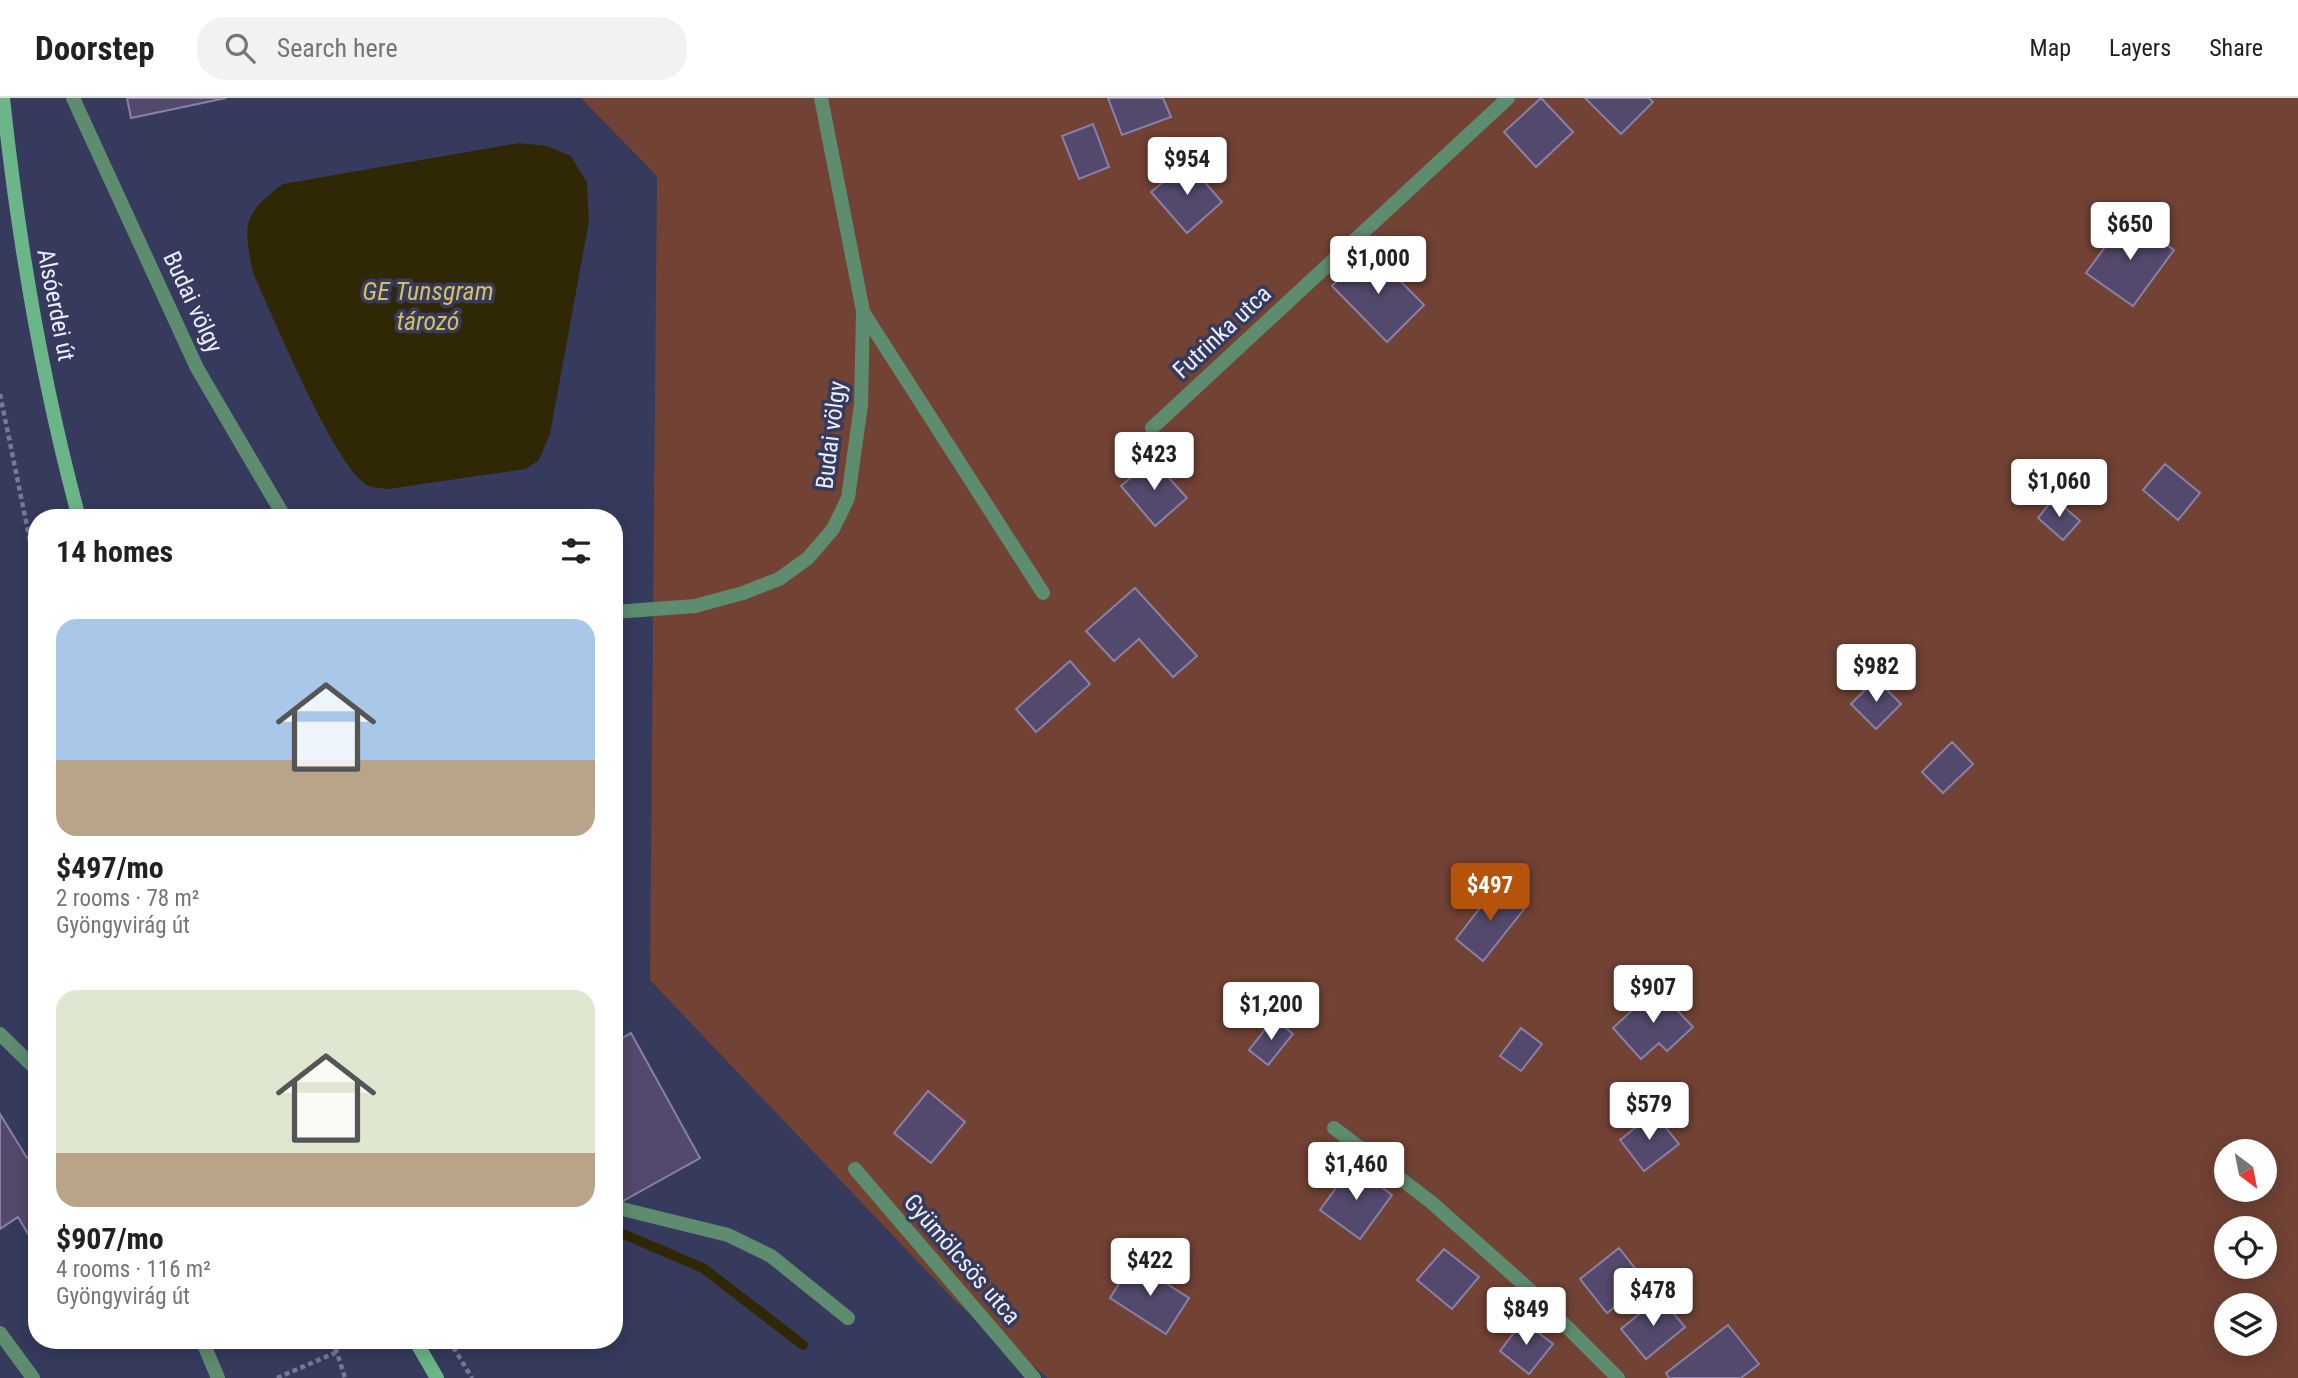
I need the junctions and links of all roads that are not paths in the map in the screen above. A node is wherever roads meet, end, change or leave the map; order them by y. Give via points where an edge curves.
1 (3, 98) edge
2 (73, 98) edge
3 (821, 98) edge
4 (1508, 98) edge
5 (863, 311) junction
6 (1152, 428) dead end
7 (77, 509) edge
8 (280, 509) edge
9 (1043, 593) dead end
10 (623, 611) edge
11 (0, 1034) edge
12 (28, 1061) edge
13 (1334, 1128) dead end
14 (855, 1169) dead end
15 (623, 1209) edge
16 (848, 1318) dead end
17 (0, 1333) edge
18 (206, 1349) edge
19 (420, 1349) edge
20 (33, 1378) edge
21 (218, 1378) edge
22 (437, 1378) edge
23 (1034, 1378) edge
24 (1618, 1378) edge

1 - 7 main road, Alsóerdei út via 15,209
2 - 8 street, Budai völgy via 197,368
3 - 5 street, Budai völgy
4 - 6 street, Futrinka utca
5 - 9 street, Budai völgy
5 - 10 street, Budai völgy via 855,461 848,498 833,529 808,558 779,579 695,606
11 - 12 street
13 - 24 street via 1431,1202 1530,1290
14 - 23 street, Gyümölcsös utca
15 - 16 street via 728,1235 760,1250
17 - 20 street
18 - 21 street
19 - 22 main road

